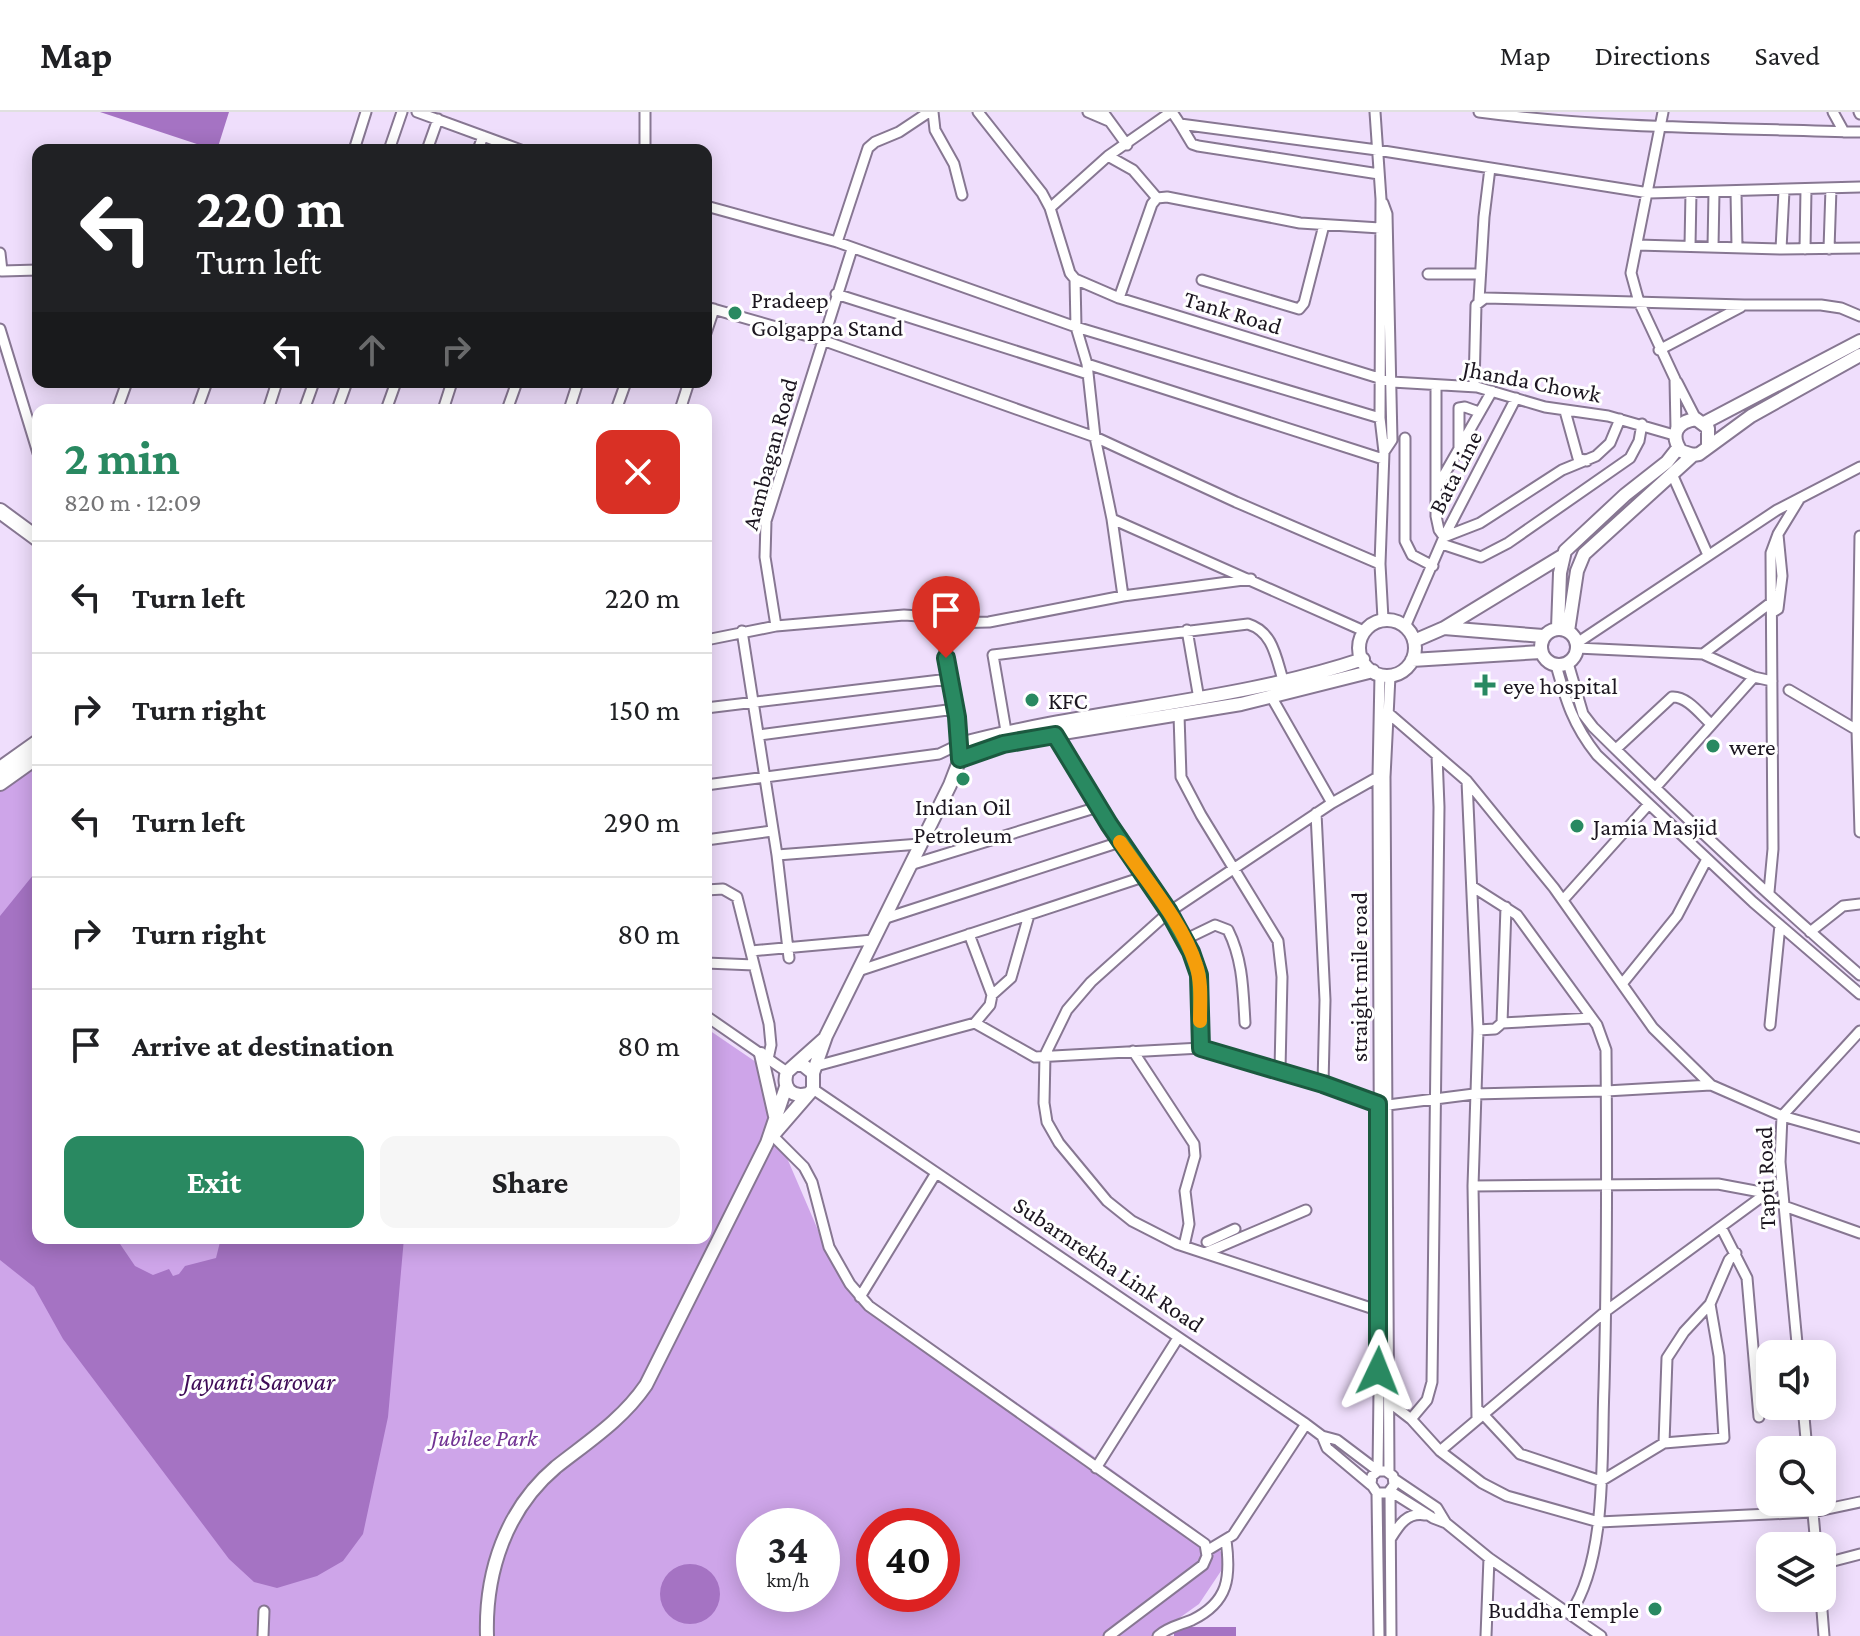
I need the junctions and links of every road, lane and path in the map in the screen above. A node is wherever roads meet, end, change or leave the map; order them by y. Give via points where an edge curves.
1 (366, 112) edge
2 (402, 112) edge
3 (417, 112) edge
4 (645, 112) edge
5 (931, 112) edge
6 (978, 112) edge
7 (1088, 112) edge
8 (1103, 112) edge
9 (1171, 112) edge
10 (1375, 112) edge
11 (1479, 112) edge
12 (1663, 112) edge
13 (1833, 112) edge
14 (438, 119) junction
15 (1109, 121) junction
16 (1180, 124) junction
17 (1661, 127) junction
18 (1844, 132) junction
19 (1860, 132) edge
20 (483, 136) junction
21 (356, 144) edge
22 (391, 144) edge
23 (429, 144) edge
24 (480, 144) edge
25 (505, 144) edge
26 (645, 144) edge
27 (1127, 145) junction
28 (1377, 150) junction
29 (1108, 156) junction
30 (1490, 168) junction
31 (1379, 174) junction
32 (1860, 187) edge
33 (1831, 188) junction
34 (1806, 189) junction
35 (1784, 191) junction
36 (1691, 192) junction
37 (1714, 192) junction
38 (1736, 192) junction
39 (1649, 193) junction
40 (962, 195) dead end
41 (1157, 198) junction
42 (1381, 199) junction
43 (712, 208) edge
44 (1050, 208) junction
45 (1324, 225) junction
46 (1380, 228) junction
47 (837, 242) junction
48 (1637, 245) junction
49 (1690, 246) junction
50 (1713, 247) junction
51 (1737, 248) junction
52 (1860, 248) edge
53 (852, 249) junction
54 (1781, 249) junction
55 (1805, 249) junction
56 (1829, 249) junction
57 (0, 253) edge
58 (32, 270) edge
59 (1, 271) edge
60 (1428, 274) dead end
61 (1480, 274) junction
62 (1075, 279) junction
63 (1202, 280) dead end
64 (0, 285) edge
65 (836, 294) junction
66 (1119, 298) junction
67 (1479, 300) junction
68 (1639, 302) junction
69 (1744, 305) junction
70 (712, 309) edge
71 (1860, 316) edge
72 (1076, 327) junction
73 (0, 329) edge
74 (822, 340) junction
75 (1860, 341) edge
76 (1659, 350) junction
77 (1860, 355) edge
78 (1088, 369) junction
79 (1380, 378) junction
80 (1675, 379) junction
81 (1392, 382) junction
82 (1436, 385) junction
83 (1474, 387) junction
84 (1492, 391) junction
85 (1516, 398) junction
86 (1565, 411) junction
87 (1479, 412) junction
88 (1380, 418) junction
89 (1620, 419) junction
90 (1700, 421) junction
91 (1642, 424) junction
92 (32, 433) edge
93 (1095, 437) junction
94 (1676, 437) junction
95 (1405, 438) dead end
96 (1708, 445) junction
97 (1459, 449) junction
98 (1693, 455) junction
99 (1384, 456) junction
100 (1587, 461) junction
101 (1860, 467) edge
102 (1672, 474) junction
103 (1436, 490) junction
104 (1800, 498) junction
105 (0, 511) edge
106 (1112, 519) junction
107 (0, 523) edge
108 (1778, 534) junction
109 (32, 535) edge
110 (1860, 536) edge
111 (1443, 540) junction
112 (32, 547) edge
113 (1708, 555) junction
114 (1562, 556) junction
115 (1380, 564) junction
116 (1433, 566) junction
117 (1251, 579) junction
118 (1123, 596) junction
119 (1773, 601) junction
120 (1773, 612) junction
121 (1383, 619) junction
122 (946, 625) junction
123 (776, 626) junction
124 (1405, 627) junction
125 (1444, 628) junction
126 (1187, 630) junction
127 (1563, 630) junction
128 (742, 631) junction
129 (1364, 631) junction
130 (1543, 636) junction
131 (712, 638) edge
132 (1414, 641) junction
133 (1577, 646) junction
134 (1541, 652) junction
135 (1703, 654) junction
136 (1363, 659) junction
137 (1412, 660) junction
138 (1562, 664) junction
139 (1381, 674) junction
140 (1754, 677) junction
141 (949, 679) junction
142 (1772, 681) junction
143 (1284, 683) junction
144 (1789, 690) dead end
145 (1272, 698) junction
146 (1199, 699) junction
147 (754, 704) junction
148 (712, 708) edge
149 (955, 709) junction
150 (1387, 712) junction
151 (1179, 715) junction
152 (1711, 724) junction
153 (1857, 730) junction
154 (1006, 731) junction
155 (759, 735) junction
156 (1055, 735) junction
157 (960, 744) junction
158 (32, 746) edge
159 (1616, 749) junction
160 (939, 754) junction
161 (1437, 755) junction
162 (960, 759) junction
163 (32, 760) edge
164 (0, 769) edge
165 (1378, 777) junction
166 (765, 778) junction
167 (1467, 781) junction
168 (0, 783) edge
169 (712, 784) edge
170 (1655, 788) junction
171 (1332, 803) junction
172 (1649, 804) junction
173 (1098, 807) junction
174 (1316, 813) junction
175 (772, 831) junction
176 (1860, 832) edge
177 (712, 839) edge
178 (1120, 842) junction
179 (920, 844) junction
180 (777, 855) junction
181 (1707, 859) junction
182 (909, 866) junction
183 (1234, 868) junction
184 (1143, 877) junction
185 (1473, 887) junction
186 (712, 890) edge
187 (1769, 892) junction
188 (1563, 900) junction
189 (1860, 904) edge
190 (1506, 907) junction
191 (1169, 912) junction
192 (1029, 915) junction
193 (883, 919) junction
194 (1780, 925) junction
195 (1810, 932) junction
196 (969, 934) junction
197 (873, 940) junction
198 (1184, 940) junction
199 (788, 946) junction
200 (751, 951) junction
201 (789, 958) dead end
202 (712, 963) edge
203 (754, 965) junction
204 (858, 971) junction
205 (1860, 975) edge
206 (1622, 984) junction
207 (1860, 994) edge
208 (992, 995) junction
209 (1592, 1018) junction
210 (712, 1020) edge
211 (975, 1023) junction
212 (1245, 1023) dead end
213 (1502, 1023) junction
214 (1770, 1025) dead end
215 (1478, 1030) junction
216 (1860, 1031) edge
217 (826, 1036) junction
218 (1201, 1048) junction
219 (1133, 1051) junction
220 (1045, 1055) junction
221 (764, 1056) junction
222 (792, 1068) junction
223 (815, 1069) junction
224 (1280, 1070) junction
225 (1323, 1084) junction
226 (1711, 1085) junction
227 (786, 1087) junction
228 (810, 1091) junction
229 (1606, 1091) junction
230 (1474, 1094) junction
231 (1434, 1101) junction
232 (1383, 1105) junction
233 (1782, 1116) junction
234 (775, 1119) junction
235 (1860, 1138) edge
236 (770, 1139) junction
237 (936, 1173) junction
238 (1782, 1182) junction
239 (1606, 1183) junction
240 (1473, 1186) junction
241 (1766, 1193) junction
242 (1784, 1206) junction
243 (1306, 1210) dead end
244 (1721, 1227) junction
245 (1235, 1229) dead end
246 (1860, 1233) edge
247 (1184, 1246) junction
248 (1206, 1247) junction
249 (1736, 1253) junction
250 (860, 1297) junction
251 (1710, 1304) junction
252 (1380, 1311) junction
253 (1606, 1311) junction
254 (1178, 1338) junction
255 (1797, 1340) edge
256 (1756, 1382) edge
257 (1389, 1402) junction
258 (1479, 1414) junction
259 (1411, 1419) junction
260 (1306, 1424) junction
261 (1322, 1436) junction
262 (1664, 1443) junction
263 (1440, 1451) junction
264 (1096, 1468) junction
265 (1378, 1471) junction
266 (1392, 1476) junction
267 (1601, 1481) junction
268 (1374, 1489) junction
269 (1390, 1491) junction
270 (1860, 1502) edge
271 (1836, 1504) edge
272 (1756, 1511) edge
273 (1428, 1515) junction
274 (1599, 1522) junction
275 (1446, 1523) junction
276 (1390, 1539) junction
277 (1226, 1540) junction
278 (1208, 1550) junction
279 (1860, 1554) edge
280 (1489, 1558) junction
281 (1836, 1560) edge
282 (264, 1611) dead end
283 (1822, 1612) edge
284 (1570, 1614) junction
285 (263, 1636) edge
286 (487, 1636) edge
287 (1109, 1636) edge
288 (1158, 1636) edge
289 (1379, 1636) edge
290 (1391, 1636) edge
291 (1486, 1636) edge
292 (1601, 1636) edge
293 (1824, 1636) edge

1 - 21 street
2 - 22 street
3 - 14 street
4 - 26 street
5 - 40 street
5 - 47 street via 868,148
6 - 44 street
7 - 15 street
8 - 15 street
9 - 16 street
9 - 27 street
10 - 28 street
11 - 17 street
12 - 17 street
13 - 18 street
14 - 20 street
14 - 23 street
15 - 27 street
16 - 28 street
16 - 31 street via 1198,146
17 - 18 street
17 - 39 street
18 - 19 street
20 - 24 street
20 - 25 street
27 - 29 street
28 - 30 street
28 - 31 street
29 - 41 street via 1133,170
29 - 44 street
30 - 39 street
30 - 61 street
31 - 42 street
32 - 33 street
33 - 34 street
33 - 56 street
34 - 35 street
34 - 55 street
35 - 38 street
35 - 54 street
36 - 37 street
36 - 39 street
36 - 49 street
37 - 38 street
37 - 50 street
38 - 51 street
39 - 48 street
41 - 45 street
41 - 66 street
42 - 46 street
42 - 81 street via 1387,214
43 - 47 street
44 - 62 street
45 - 46 street
45 - 63 street via 1299,309
46 - 79 street
47 - 53 street
48 - 49 street
48 - 68 street via 1631,273
49 - 50 street
50 - 51 street
51 - 54 street
52 - 56 street
53 - 65 street, Aambagan Road
53 - 72 street
54 - 55 street
55 - 56 street
57 - 59 street
58 - 59 street
59 - 64 street
60 - 61 street
61 - 67 street
62 - 66 street, Tank Road
62 - 72 street
65 - 74 street, Aambagan Road
65 - 78 street
66 - 79 street, Tank Road
67 - 68 street
67 - 83 street
68 - 69 street
68 - 76 street
69 - 71 street via 1821,305
69 - 76 street
70 - 74 street
72 - 78 street
72 - 88 street
73 - 92 street
74 - 93 street
74 - 123 street, Aambagan Road via 766,521 765,557
75 - 90 main road
76 - 80 street
77 - 96 main road
78 - 93 street
78 - 99 street
79 - 81 street, Jhanda Chowk
79 - 88 street
80 - 90 street
80 - 94 street
81 - 82 street, Jhanda Chowk
81 - 99 street via 1392,440
82 - 83 street, Jhanda Chowk
82 - 103 street
83 - 84 street, Jhanda Chowk
84 - 85 street, Jhanda Chowk
84 - 87 street
85 - 86 street, Jhanda Chowk
85 - 111 street, Bata Line
86 - 89 street, Jhanda Chowk
86 - 100 street via 1578,458
87 - 97 street
87 - 97 street via 1459,408
88 - 99 street
89 - 91 street, Jhanda Chowk
89 - 100 street via 1610,443
90 - 94 main road via 1685,421
90 - 96 main road via 1710,435
91 - 94 street, Jhanda Chowk
91 - 111 street via 1630,458 1508,543 1481,557
93 - 106 street
93 - 115 street
94 - 98 main road via 1686,454
94 - 114 main road via 1667,462
95 - 116 street via 1405,541 1412,555
96 - 98 main road
97 - 103 street
98 - 102 main road
99 - 115 street
100 - 111 street via 1562,470 1480,523
101 - 104 street
102 - 113 street
102 - 127 main road via 1584,554
103 - 111 street via 1436,524
104 - 108 street
104 - 113 street
105 - 109 highway
106 - 117 street
106 - 118 street
107 - 112 highway
108 - 119 street via 1771,553
108 - 120 street via 1782,586
110 - 153 street
111 - 116 street, Bata Line
113 - 133 street
114 - 125 main road
114 - 127 main road
115 - 121 street
116 - 124 street, Bata Line
117 - 118 street
117 - 129 street
118 - 122 street
119 - 120 street
119 - 135 street
120 - 142 street
121 - 124 main road
121 - 129 main road
122 - 123 street via 904,615
122 - 141 street
123 - 128 street
124 - 132 main road
125 - 130 main road
125 - 132 main road
126 - 143 street via 1258,627 1269,637
126 - 146 street
126 - 154 street via 993,655
127 - 130 main road
127 - 133 main road
128 - 131 street
128 - 147 street
129 - 136 main road
130 - 134 main road
132 - 137 main road
133 - 135 street
133 - 138 main road via 1576,654
134 - 137 main road
134 - 138 main road via 1546,660
135 - 140 street
136 - 139 main road
136 - 143 main road
137 - 139 main road via 1402,673
138 - 159 street via 1583,714
138 - 172 street via 1566,701 1580,733
139 - 145 main road
139 - 150 street, straight mile road
139 - 165 street, straight mile road
140 - 142 street
140 - 152 street
141 - 147 street
141 - 149 street
142 - 187 street
143 - 146 main road
144 - 153 street
145 - 151 main road
145 - 171 street
146 - 154 main road
147 - 148 street
147 - 155 street
149 - 155 street
149 - 157 street
150 - 161 street
150 - 232 street, straight mile road
151 - 156 main road
151 - 183 street via 1181,777
152 - 159 street via 1681,698 1672,697
152 - 170 street
153 - 176 street
154 - 157 main road
155 - 166 street
156 - 162 main road via 1003,744
156 - 173 street
157 - 160 street
157 - 162 main road
158 - 164 highway
159 - 170 street
160 - 162 street
160 - 166 street
161 - 167 street
161 - 231 street
162 - 179 main road
163 - 168 highway
165 - 171 street
165 - 232 street, straight mile road
166 - 169 street
166 - 175 street
167 - 185 street
167 - 188 street
170 - 187 street
171 - 174 street
172 - 181 street
172 - 188 street
173 - 178 street
173 - 182 street
174 - 183 street
174 - 225 street via 1325,1000
175 - 177 street
175 - 180 street
178 - 184 street
178 - 193 street
179 - 180 street
179 - 182 main road
180 - 199 street
181 - 194 street
181 - 206 street via 1677,916
182 - 193 main road
183 - 191 street
183 - 224 street via 1278,941
184 - 191 street
184 - 192 street
185 - 190 street
185 - 215 street
186 - 200 street via 737,897
187 - 195 street
188 - 206 street
189 - 195 street via 1843,906
190 - 209 street
190 - 213 street
191 - 198 street
191 - 220 street via 1079,994
192 - 196 street
192 - 208 street via 1011,978
193 - 197 main road
194 - 207 street
194 - 214 street
195 - 205 street
196 - 204 street
196 - 208 street
197 - 199 street
197 - 204 main road
198 - 212 street via 1215,925 1228,930 1241,968
198 - 218 street via 1199,975
199 - 200 street
199 - 201 street
200 - 203 street
202 - 203 street
203 - 221 street via 771,1034
204 - 217 main road
206 - 226 street via 1662,1040
208 - 211 street
209 - 213 street
209 - 229 street via 1606,1050
210 - 221 street
211 - 220 street via 1026,1054
211 - 223 street
213 - 215 street
215 - 230 street
216 - 233 street, Tapti Road
217 - 222 main road
217 - 223 main road
218 - 219 street
218 - 224 street
219 - 220 street
219 - 247 street via 1194,1144 1185,1191 1189,1224
220 - 247 street via 1047,1122 1059,1143 1119,1212
221 - 222 street
221 - 234 main road
222 - 223 main road
222 - 227 main road via 784,1079
223 - 228 main road
224 - 225 street
225 - 232 street
226 - 229 street
226 - 233 street
227 - 228 main road via 799,1096
227 - 234 main road
228 - 236 main road
228 - 237 street, Subarnrekha Link Road
229 - 230 street
229 - 239 street
230 - 231 street
230 - 240 street
231 - 232 street
231 - 259 street via 1432,1382 1427,1400
232 - 252 street, straight mile road
232 - 257 street, straight mile road
233 - 235 street
233 - 238 street, Tapti Road
234 - 236 main road
236 - 250 street via 804,1167 829,1247
236 - 286 main road via 646,1385 620,1418 535,1487 517,1512 494,1560
237 - 250 street
237 - 254 street, Subarnrekha Link Road
238 - 241 street
238 - 242 street, Tapti Road
239 - 240 street
239 - 241 street via 1718,1184
239 - 253 street
240 - 258 street
241 - 244 street
242 - 246 street
242 - 255 street, Tapti Road
243 - 248 street
244 - 249 street
244 - 253 street
245 - 248 street
247 - 248 street
248 - 252 street
249 - 251 street
249 - 256 street via 1747,1278
250 - 264 street
251 - 262 street via 1667,1358
251 - 262 street via 1724,1438
252 - 265 street, straight mile road
253 - 258 street
253 - 267 street
254 - 260 street, Subarnrekha Link Road
254 - 264 street
257 - 259 street
257 - 266 street, straight mile road
258 - 263 street
258 - 267 street via 1520,1454
259 - 263 street
260 - 261 street, Subarnrekha Link Road
260 - 277 street
261 - 265 street via 1337,1440
261 - 268 street, Subarnrekha Link Road via 1327,1448
262 - 267 street
263 - 274 street via 1507,1496
264 - 278 street
265 - 266 street
265 - 268 street, straight mile road via 1372,1476
266 - 269 street
266 - 275 street via 1437,1508
267 - 274 street
268 - 269 street
268 - 289 street, straight mile road
269 - 273 street
269 - 276 street
270 - 271 street
272 - 274 street
273 - 275 street
273 - 276 street via 1406,1518
274 - 284 street via 1582,1597
275 - 280 street
276 - 290 street
277 - 278 street
277 - 288 street via 1230,1566 1224,1593 1206,1612
278 - 287 street via 1195,1572
279 - 281 street
280 - 284 street
280 - 291 street
282 - 285 street
283 - 293 street
284 - 292 street

